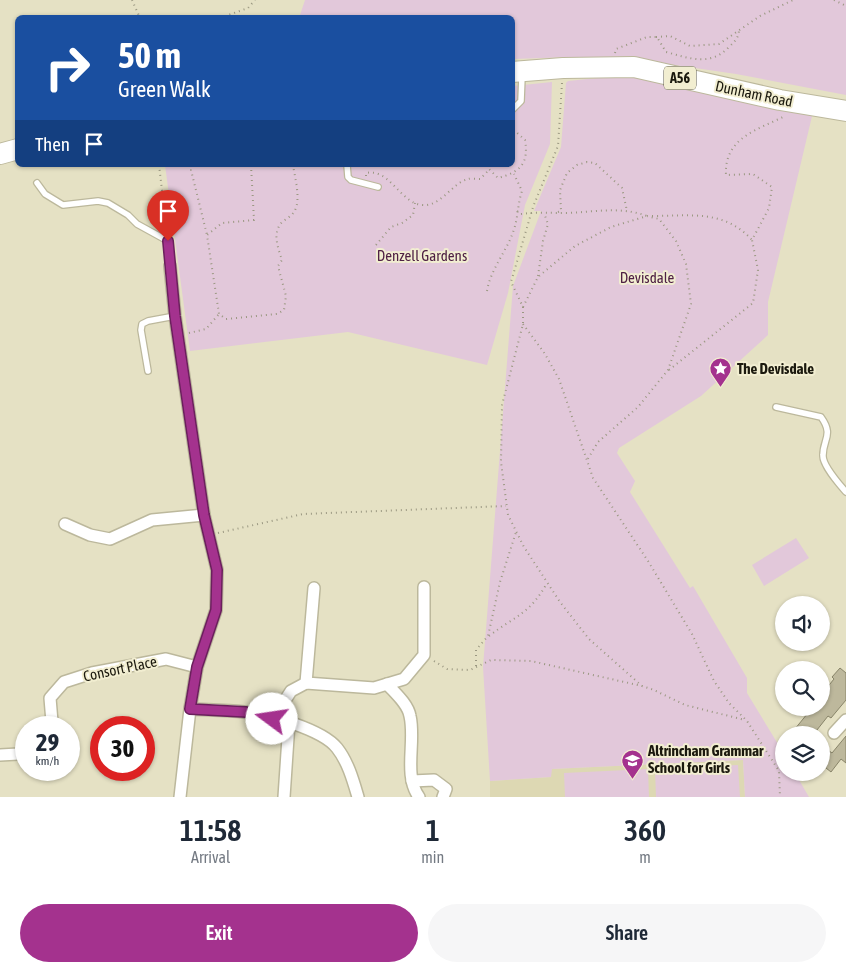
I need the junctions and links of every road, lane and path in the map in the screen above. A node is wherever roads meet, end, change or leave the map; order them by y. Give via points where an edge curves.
1 (132, 0) edge
2 (255, 0) edge
3 (793, 0) edge
4 (834, 0) edge
5 (846, 6) edge
6 (139, 15) edge
7 (228, 15) edge
8 (739, 31) junction
9 (655, 37) junction
10 (613, 67) junction
11 (517, 71) edge
12 (562, 96) dead end
13 (515, 107) edge
14 (846, 112) edge
15 (785, 116) dead end
16 (515, 131) edge
17 (15, 138) edge
18 (0, 140) edge
19 (15, 150) edge
20 (0, 154) edge
21 (159, 167) edge
22 (192, 167) edge
23 (251, 167) edge
24 (292, 167) edge
25 (347, 167) edge
26 (488, 167) edge
27 (489, 170) junction
28 (514, 174) junction
29 (37, 183) dead end
30 (364, 184) junction
31 (378, 187) dead end
32 (416, 203) junction
33 (517, 211) junction
34 (627, 211) junction
35 (531, 213) junction
36 (544, 213) junction
37 (557, 213) junction
38 (647, 216) junction
39 (207, 235) junction
40 (752, 240) junction
41 (168, 241) junction
42 (376, 245) dead end
43 (170, 266) joint
44 (538, 277) junction
45 (487, 291) dead end
46 (523, 306) junction
47 (219, 314) junction
48 (175, 316) junction
49 (523, 324) junction
50 (178, 336) junction
51 (668, 370) junction
52 (148, 371) dead end
53 (776, 407) dead end
54 (586, 462) junction
55 (846, 492) edge
56 (507, 506) junction
57 (204, 515) junction
58 (65, 524) dead end
59 (516, 532) junction
60 (209, 536) junction
61 (547, 583) junction
62 (424, 587) dead end
63 (314, 588) dead end
64 (488, 636) junction
65 (424, 656) junction
66 (197, 667) junction
67 (476, 667) junction
68 (306, 683) junction
69 (387, 684) junction
70 (642, 686) junction
71 (190, 709) junction
72 (52, 716) edge
73 (272, 719) junction
74 (846, 720) edge
75 (747, 721) junction
76 (289, 723) junction
77 (834, 733) dead end
78 (15, 754) edge
79 (0, 755) edge
80 (412, 781) junction
81 (180, 797) edge
82 (284, 797) edge
83 (358, 797) edge
84 (419, 797) edge
85 (443, 797) edge
86 (780, 797) edge

1 - 6 path
2 - 7 path via 248,8
3 - 8 path via 767,12
4 - 5 path
8 - 9 path via 719,44 709,45 690,46 670,36
8 - 9 path via 738,38 728,49 713,59 694,59 666,52
9 - 10 path via 647,37 616,50
10 - 11 highway, Dunham Road / A56
10 - 14 highway, Dunham Road / A56 via 634,68
11 - 13 lane via 520,101
12 - 35 path via 558,146
15 - 40 path via 739,139 725,162 726,175 753,174 772,187 769,208
16 - 28 path via 525,140 528,152
17 - 18 highway
19 - 20 highway
21 - 41 path
22 - 39 path
23 - 39 path via 254,220 222,223
24 - 47 path via 296,208 282,223 276,239 282,260 278,266 286,296 284,310 277,314 226,319
25 - 30 lane via 348,177
26 - 27 path
27 - 28 path via 498,178
27 - 32 path via 480,179 468,179 430,203
28 - 33 path via 522,191
29 - 41 lane via 45,194 63,204 108,203 136,224
30 - 31 lane
30 - 32 path via 366,174 372,172 388,180
32 - 42 path via 413,214 391,227
33 - 35 path via 520,214
33 - 45 path via 515,227 489,280
34 - 37 path
34 - 37 path via 622,188 595,163 587,162 567,172 560,190 561,210
34 - 38 path
35 - 36 path
35 - 46 path via 511,282
36 - 37 path
36 - 44 path via 548,224
38 - 40 path via 690,214 709,217 734,224
38 - 44 path via 594,235 575,246
38 - 51 path via 659,219 676,240 686,264 690,287 691,304
39 - 47 path
40 - 51 path via 758,270 753,303
41 - 43 lane
43 - 48 street
44 - 46 path
46 - 49 path
47 - 50 path via 206,329
48 - 50 street
48 - 52 lane via 142,324 140,330
49 - 54 path via 559,379
49 - 56 path via 502,405 501,462
50 - 57 street via 187,364
51 - 54 path via 638,407 598,442
53 - 55 lane via 821,417 828,430 822,455 825,464
54 - 75 path via 692,634 714,681
56 - 59 path
56 - 60 path via 303,514
57 - 58 street via 152,520 110,539 90,535
57 - 60 street
59 - 61 path
59 - 64 path
60 - 66 street via 217,570 216,610
61 - 64 path via 538,600 528,609
61 - 70 path via 589,639
62 - 65 street
63 - 68 street
64 - 67 path via 476,650
65 - 67 path via 447,669 470,670
65 - 69 street via 404,679
66 - 71 street
66 - 72 street, Consort Place via 166,659 92,673 64,682 50,698
67 - 70 path via 491,660 531,661
68 - 69 street via 374,688
68 - 73 street via 291,692
69 - 80 street via 410,714
70 - 75 path via 685,705
71 - 73 street via 246,712
71 - 81 street
73 - 76 street
74 - 77 street
75 - 86 path via 780,771
76 - 82 street
76 - 83 street via 324,737 336,746 347,764
78 - 79 street
80 - 84 street
80 - 85 street via 434,780 446,789

